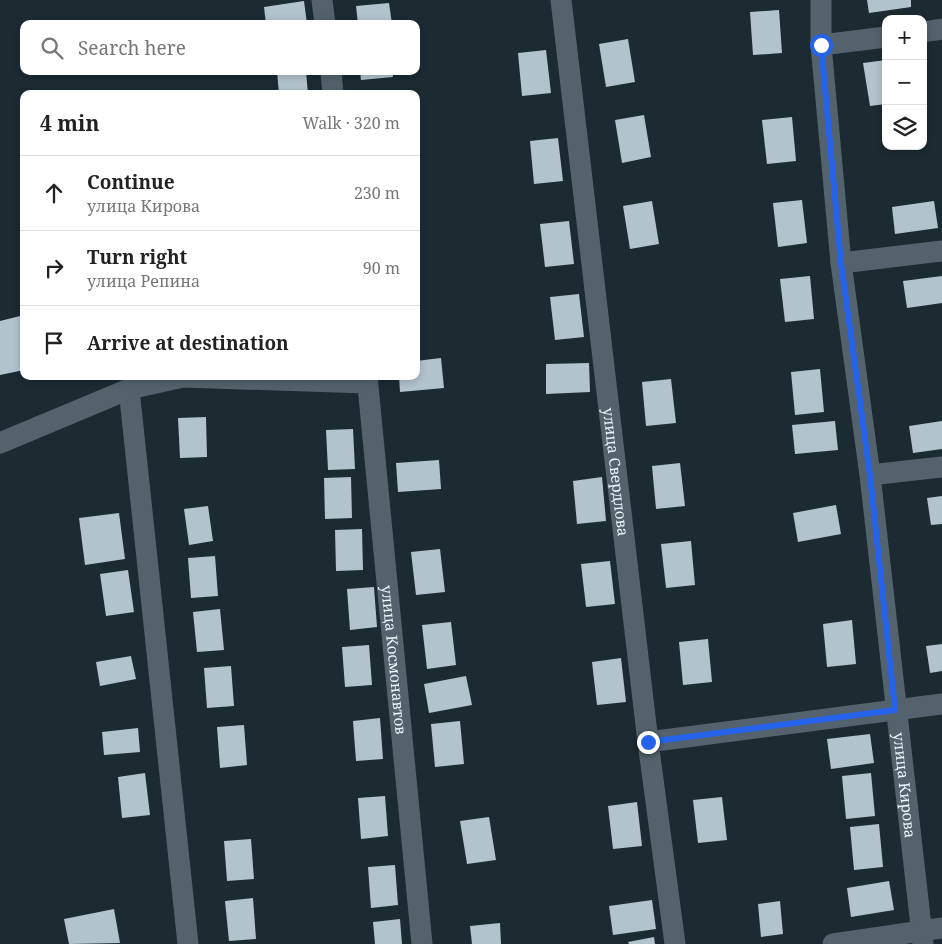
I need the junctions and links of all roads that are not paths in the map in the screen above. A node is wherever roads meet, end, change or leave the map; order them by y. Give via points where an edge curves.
1 (322, 0) edge
2 (561, 0) edge
3 (821, 0) edge
4 (324, 20) edge
5 (942, 29) edge
6 (927, 31) edge
7 (882, 37) edge
8 (821, 45) junction
9 (332, 75) edge
10 (333, 90) edge
11 (942, 251) edge
12 (841, 263) junction
13 (170, 380) edge
14 (367, 380) edge
15 (129, 389) junction
16 (0, 443) edge
17 (942, 467) edge
18 (870, 475) junction
19 (942, 704) edge
20 (895, 710) junction
21 (648, 742) junction
22 (929, 934) edge
23 (188, 944) edge
24 (422, 944) edge
25 (675, 944) edge
26 (833, 944) edge

1 - 4 street
2 - 21 street, улица Свердлова
3 - 8 street, улица Кирова
5 - 6 street
7 - 8 street
8 - 12 street, улица Кирова
9 - 10 street
11 - 12 street
12 - 18 street, улица Кирова
13 - 15 street
14 - 24 street, улица Космонавтов
15 - 16 street
15 - 23 street
17 - 18 street
18 - 20 street, улица Кирова
19 - 20 street
20 - 21 street
20 - 22 street, улица Кирова
21 - 25 street, улица Свердлова
22 - 26 street

